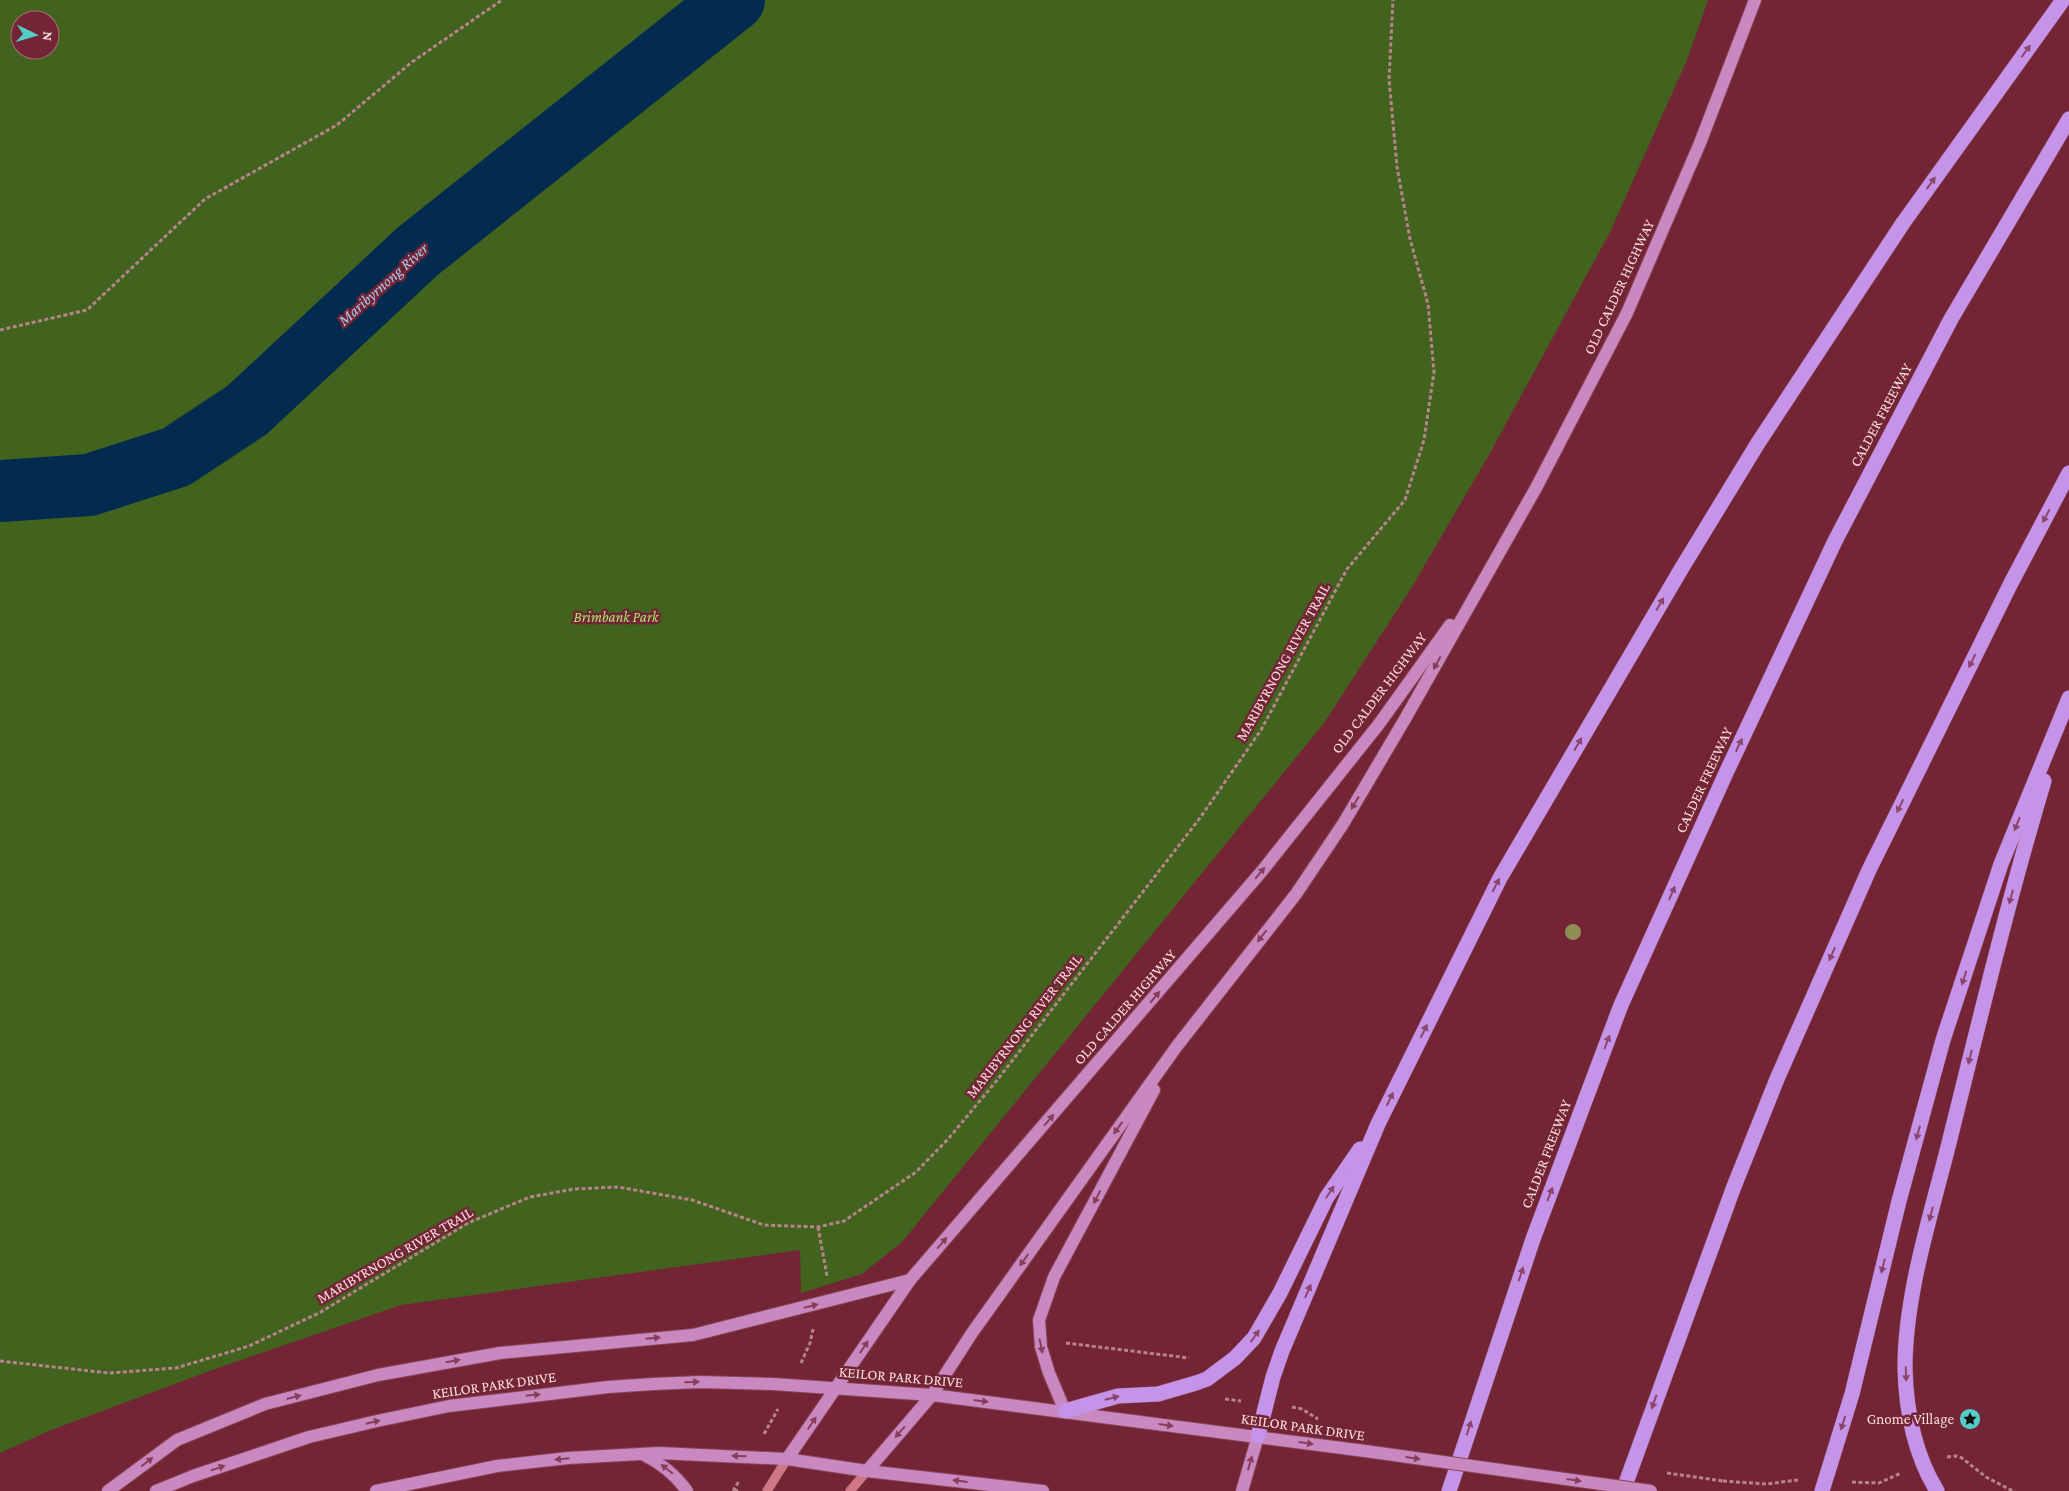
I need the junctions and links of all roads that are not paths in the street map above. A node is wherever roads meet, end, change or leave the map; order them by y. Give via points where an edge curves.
1 (1755, 0) edge
2 (2063, 0) edge
3 (2069, 119) edge
4 (2069, 473) edge
5 (1486, 574) junction
6 (2069, 698) edge
7 (1177, 1046) junction
8 (1378, 1124) junction
9 (910, 1280) junction
10 (837, 1388) junction
11 (932, 1395) junction
12 (1065, 1411) junction
13 (1258, 1436) junction
14 (642, 1454) junction
15 (787, 1459) junction
16 (867, 1471) junction
17 (108, 1491) edge
18 (156, 1491) edge
19 (376, 1491) edge
20 (687, 1491) edge
21 (767, 1491) edge
22 (850, 1491) edge
23 (1043, 1491) edge
24 (1242, 1491) edge
25 (1449, 1491) edge
26 (1622, 1491) edge
27 (1651, 1491) edge
28 (1822, 1491) edge
29 (1937, 1491) edge

1 - 5 main road, OLD CALDER HIGHWAY via 1700,143 1627,313 1558,447
8 -> 2 highway via 1500,878 1758,443 1903,223
25 -> 3 highway, CALDER FREEWAY via 1533,1239 1625,996 1835,541 1951,319
4 -> 26 highway via 2010,582 1865,878 1733,1189
5 -> 7 main road, OLD CALDER HIGHWAY via 1344,824 1296,894
9 -> 5 main road, OLD CALDER HIGHWAY via 1262,871 1379,724
6 -> 28 highway via 2001,864 1943,1040 1852,1394
6 -> 29 highway via 2022,856 1982,1009 1908,1319 1907,1403 1923,1467
7 -> 11 main road, OLD CALDER HIGHWAY via 972,1333
7 -> 12 main road via 1054,1277 1039,1320 1041,1346
12 -> 8 highway via 1118,1396 1158,1394 1207,1380 1235,1358 1254,1338 1280,1293 1327,1196
13 -> 8 highway via 1282,1351
10 -> 9 main road, OLD CALDER HIGHWAY
17 -> 9 main road via 177,1440 265,1404 378,1375 500,1353 693,1334
10 - 11 main road, KEILOR PARK DRIVE
15 -> 10 main road, OLD CALDER HIGHWAY
18 -> 10 main road, KEILOR PARK DRIVE via 309,1437 449,1406 653,1384 700,1382
11 -> 12 main road, KEILOR PARK DRIVE
11 -> 16 main road, OLD CALDER HIGHWAY
12 -> 13 main road, KEILOR PARK DRIVE
24 -> 13 main road
13 -> 27 main road, KEILOR PARK DRIVE, bridge
15 -> 14 main road
14 -> 19 main road via 497,1466
20 -> 14 main road via 664,1466
15 - 16 main road
15 - 21 street
16 - 22 street
23 -> 16 main road

